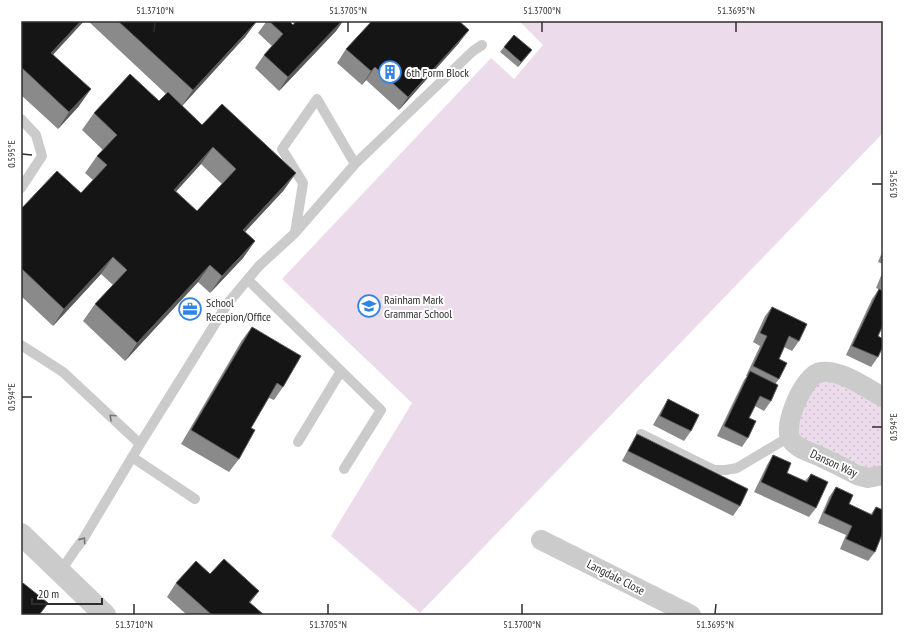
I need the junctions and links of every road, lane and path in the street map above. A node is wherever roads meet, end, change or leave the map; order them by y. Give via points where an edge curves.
1 (482, 45) dead end
2 (21, 119) edge
3 (355, 164) junction
4 (21, 188) edge
5 (295, 233) junction
6 (248, 280) junction
7 (21, 345) edge
8 (341, 371) junction
9 (883, 397) edge
10 (641, 434) edge
11 (789, 437) junction
12 (298, 442) dead end
13 (140, 444) junction
14 (132, 457) junction
15 (344, 469) dead end
16 (883, 475) edge
17 (195, 499) dead end
18 (21, 534) edge
19 (541, 540) dead end
20 (60, 572) junction
21 (668, 610) edge
22 (105, 615) edge
23 (691, 615) edge

1 - 3 lane
2 - 4 lane via 36,135 42,156
3 - 5 lane
3 - 5 lane via 317,99 282,149 303,183
5 - 6 lane via 259,266
6 - 8 lane
6 - 13 lane via 228,304
13 -> 7 lane via 63,372
8 - 12 lane
8 - 15 lane via 381,410
9 - 11 street via 831,371 818,372 806,382 791,414 788,424
10 - 11 lane via 714,470 737,468
11 - 16 street, Danson Way via 796,446 857,475 868,478
13 - 14 lane
14 - 17 lane
20 -> 14 lane via 82,541
18 - 20 street
19 - 21 street, Langdale Close
20 - 22 street
21 - 23 street, Langdale Close

